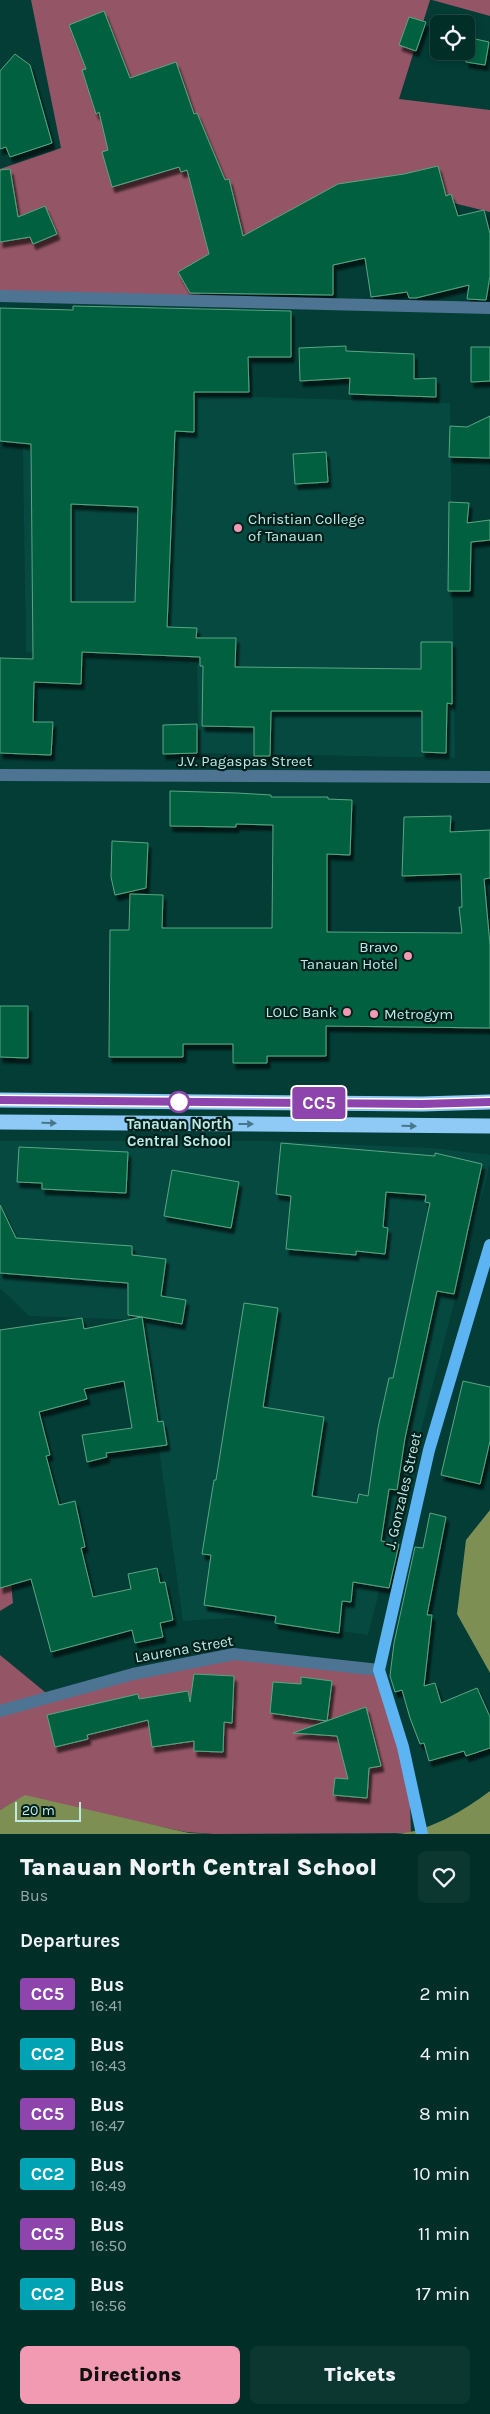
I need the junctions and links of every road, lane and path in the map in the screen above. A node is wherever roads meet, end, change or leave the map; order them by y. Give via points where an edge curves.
1 (0, 296) edge
2 (490, 308) edge
3 (0, 775) edge
4 (490, 777) edge
5 (0, 1100) edge
6 (490, 1102) edge
7 (0, 1122) edge
8 (490, 1126) edge
9 (490, 1245) edge
10 (378, 1670) junction
11 (0, 1711) edge
12 (422, 1834) edge

1 - 2 street
3 - 4 street, J.V. Pagaspas Street
5 - 6 highway
7 -> 8 highway
9 - 10 main road, J. Gonzales Street via 429,1450
10 - 11 street, Laurena Street via 234,1654 133,1674
10 - 12 main road via 404,1747

